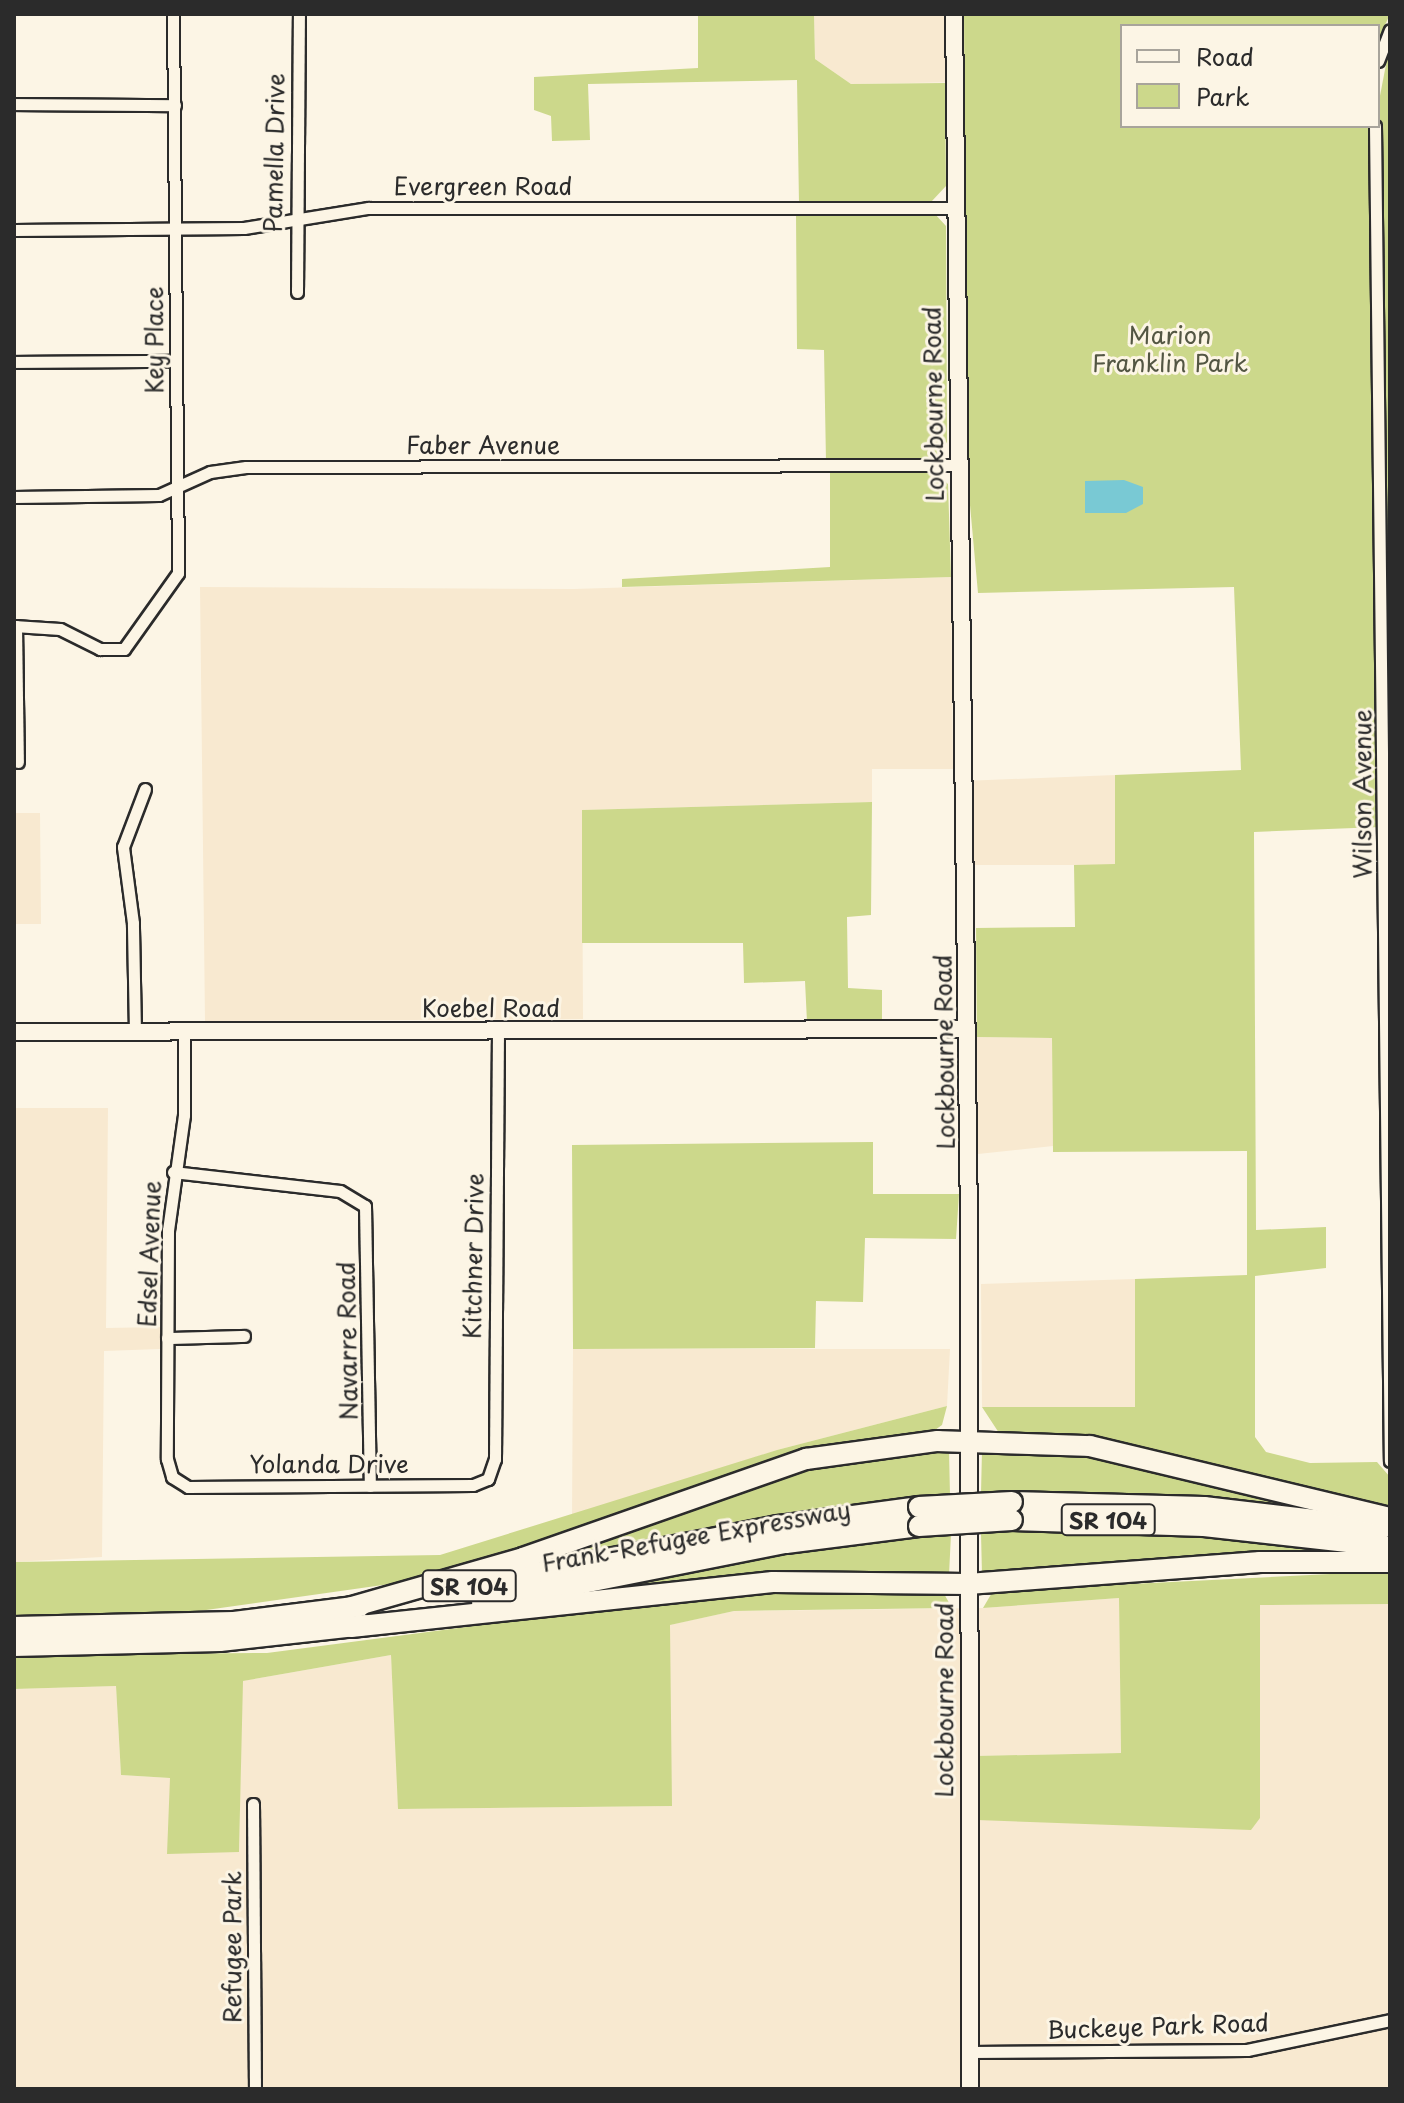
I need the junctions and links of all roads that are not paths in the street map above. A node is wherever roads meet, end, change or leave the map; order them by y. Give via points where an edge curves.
1 (173, 14) edge
2 (299, 14) edge
3 (954, 14) edge
4 (1390, 30) edge
5 (1380, 56) edge
6 (14, 104) edge
7 (175, 105) junction
8 (1375, 128) edge
9 (955, 208) junction
10 (295, 218) junction
11 (176, 229) junction
12 (14, 230) edge
13 (297, 292) dead end
14 (176, 361) junction
15 (14, 362) edge
16 (958, 465) junction
17 (178, 488) junction
18 (14, 497) edge
19 (15, 626) edge
20 (18, 762) dead end
21 (145, 789) dead end
22 (1387, 999) edge
23 (967, 1029) junction
24 (14, 1032) edge
25 (135, 1032) junction
26 (184, 1032) junction
27 (498, 1032) junction
28 (173, 1172) junction
29 (1388, 1173) edge
30 (1389, 1317) edge
31 (244, 1336) dead end
32 (167, 1338) junction
33 (1389, 1414) edge
34 (967, 1442) junction
35 (1390, 1461) edge
36 (172, 1477) joint
37 (488, 1479) joint
38 (370, 1486) junction
39 (1012, 1511) junction
40 (1390, 1518) edge
41 (1390, 1529) edge
42 (1390, 1547) edge
43 (1390, 1562) edge
44 (968, 1584) junction
45 (349, 1618) junction
46 (14, 1627) edge
47 (14, 1646) edge
48 (253, 1804) dead end
49 (1390, 2020) edge
50 (971, 2052) junction
51 (255, 2089) edge
52 (970, 2089) edge

1 - 7 street, Key Place
2 - 10 street, Pamella Drive
3 - 9 main road, Lockbourne Road
4 - 5 street
6 - 7 street
7 - 11 street, Key Place
8 - 22 street, Wilson Avenue
9 - 10 street, Evergreen Road via 368,208
9 - 16 main road, Lockbourne Road
10 - 11 street, Evergreen Road
10 - 13 street, Pamella Drive
11 - 12 street, Evergreen Road
11 - 14 street, Key Place
14 - 15 street
14 - 17 street, Key Place
16 - 17 street, Faber Avenue via 246,467
16 - 23 main road, Lockbourne Road
17 - 18 street, Faber Avenue via 149,496
17 - 19 street, Key Place via 178,573 124,649 100,649 60,629
19 - 20 street
21 - 25 street via 123,847
22 - 29 street, Wilson Avenue
23 - 27 main road, Koebel Road
23 - 34 main road, Lockbourne Road
24 - 25 main road, Koebel Road
25 - 26 main road, Koebel Road
26 - 27 main road, Koebel Road
26 - 28 street, Edsel Avenue via 184,1115
27 - 37 street, Kitchner Drive via 495,1459
28 - 32 street, Edsel Avenue
28 - 38 street, Navarre Road via 359,1198 368,1216
29 - 30 street, Wilson Avenue
30 - 33 street, Wilson Avenue
31 - 32 street
32 - 36 street, Edsel Avenue
33 - 35 street, Wilson Avenue
34 - 40 highway via 1090,1446
34 - 44 main road, Lockbourne Road
34 - 45 highway via 806,1459
36 - 38 street, Yolanda Drive via 188,1487
37 - 38 street, Yolanda Drive
39 - 41 highway, Frank-Refugee Expressway / SR 104 via 1204,1507
39 - 42 highway, Frank-Refugee Expressway / SR 104
39 - 45 highway, Frank-Refugee Expressway / SR 104, bridge via 919,1517
43 - 44 highway via 1260,1562
44 - 45 highway via 773,1582
44 - 50 main road, Lockbourne Road
45 - 46 highway, Frank-Refugee Expressway / SR 104
45 - 47 highway, Frank-Refugee Expressway / SR 104 via 220,1641
48 - 51 street, Refugee Park
49 - 50 street, Buckeye Park Road via 1247,2050
50 - 52 main road, Lockbourne Road

